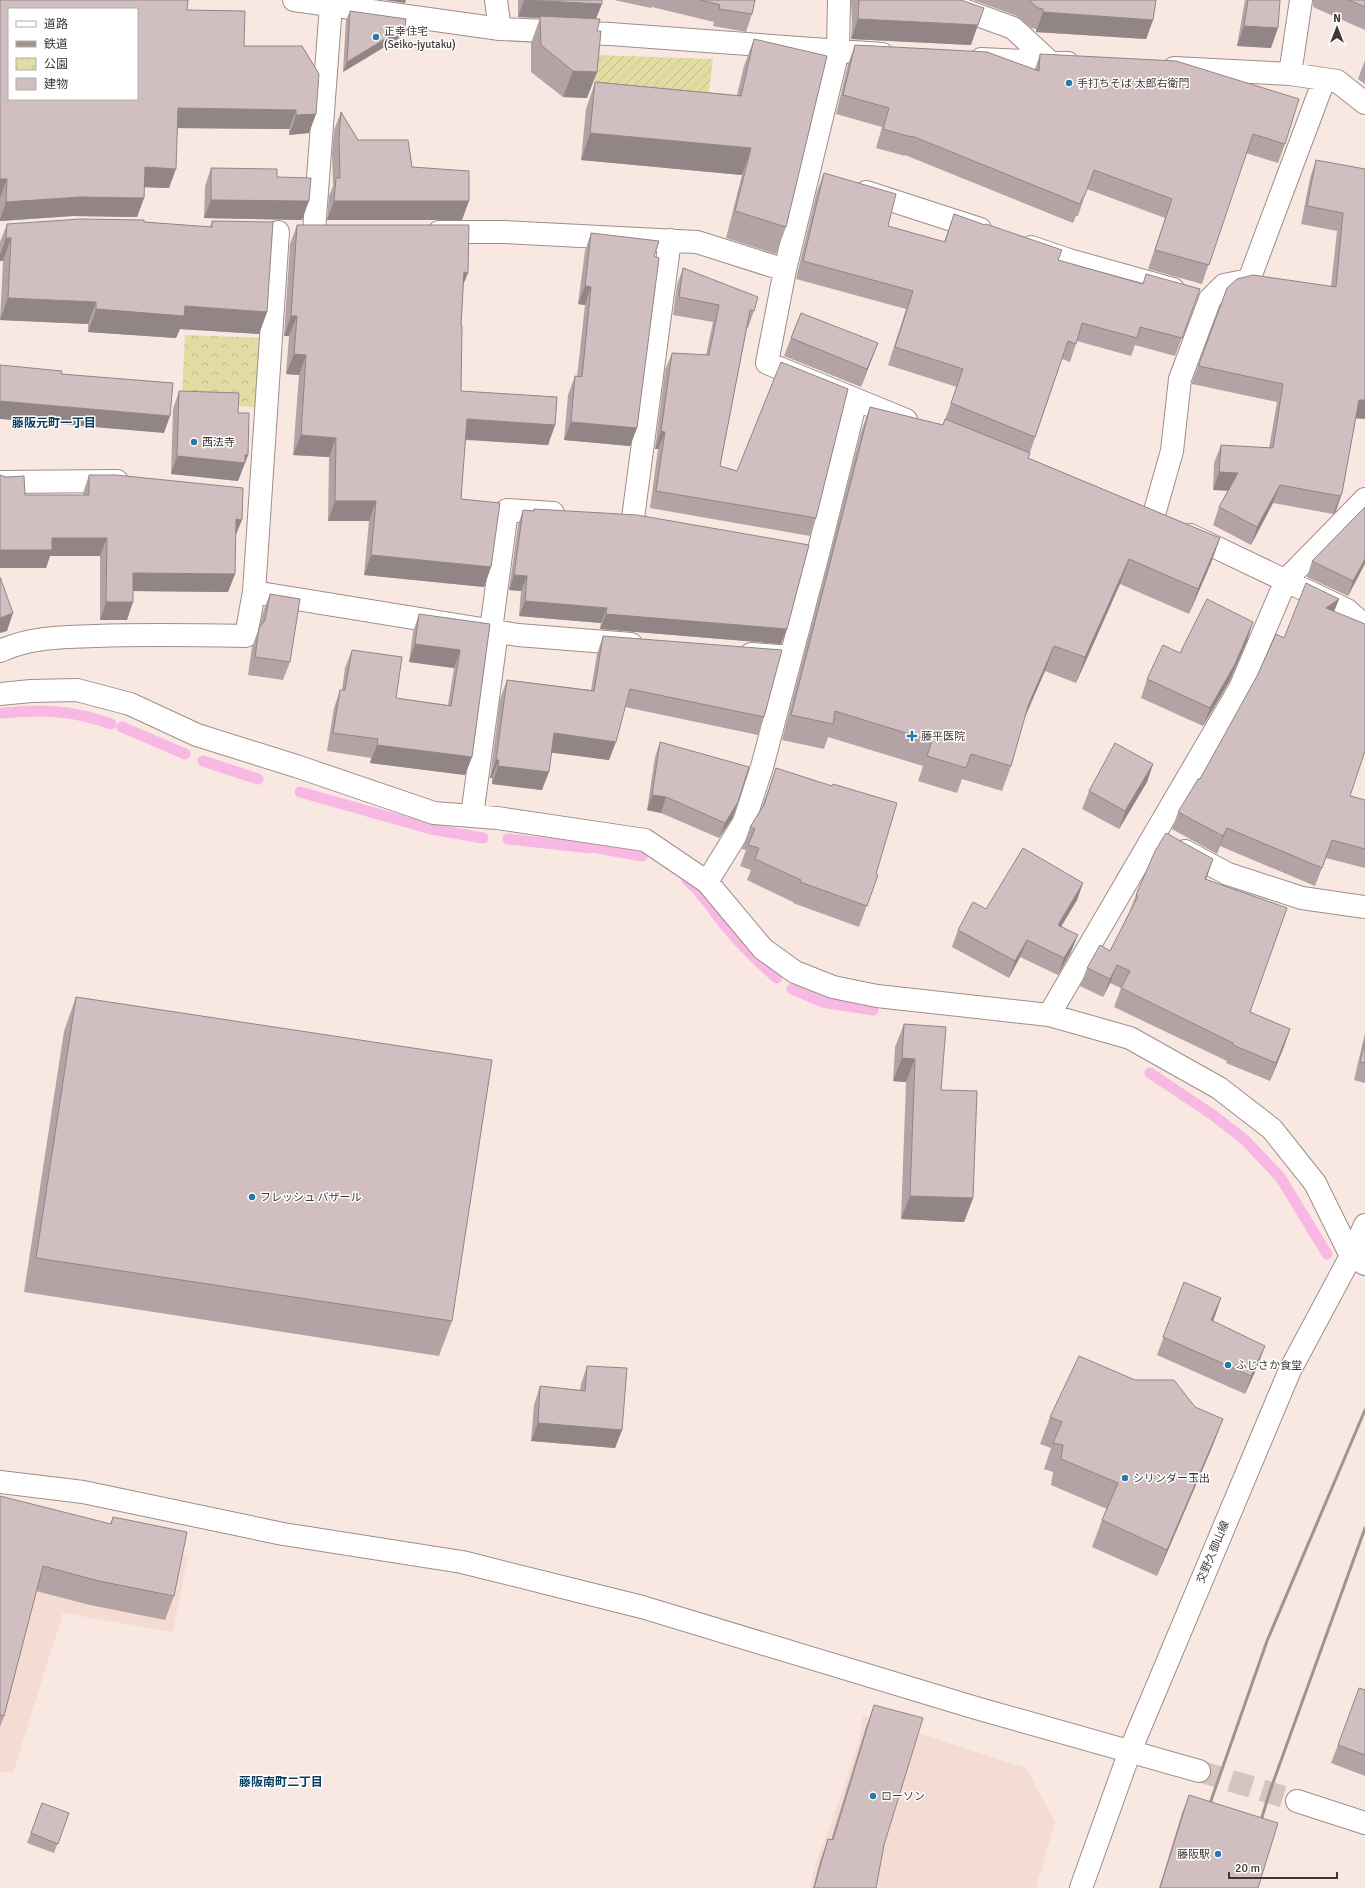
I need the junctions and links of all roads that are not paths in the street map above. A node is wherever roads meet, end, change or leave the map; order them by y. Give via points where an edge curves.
1 (294, 0) edge
2 (496, 0) edge
3 (839, 0) edge
4 (936, 0) edge
5 (1301, 0) edge
6 (331, 5) junction
7 (359, 5) edge
8 (500, 29) junction
9 (838, 52) junction
10 (901, 55) edge
11 (964, 58) edge
12 (1050, 62) junction
13 (1090, 64) edge
14 (1154, 67) edge
15 (1290, 74) junction
16 (1324, 80) junction
17 (1365, 103) edge
18 (807, 175) junction
19 (314, 231) junction
20 (337, 231) edge
21 (417, 232) edge
22 (670, 240) junction
23 (785, 270) junction
24 (1210, 300) junction
25 (856, 400) junction
26 (923, 426) edge
27 (0, 482) edge
28 (133, 482) edge
29 (1365, 499) edge
30 (1131, 509) edge
31 (570, 514) edge
32 (609, 516) edge
33 (633, 518) junction
34 (1153, 518) junction
35 (656, 522) edge
36 (796, 546) edge
37 (819, 550) junction
38 (1286, 580) junction
39 (254, 592) junction
40 (1365, 626) edge
41 (494, 631) junction
42 (651, 646) edge
43 (0, 651) edge
44 (729, 652) edge
45 (791, 657) junction
46 (0, 694) edge
47 (472, 816) junction
48 (1154, 834) junction
49 (707, 882) junction
50 (1365, 907) edge
51 (1050, 1016) junction
52 (1365, 1225) edge
53 (1358, 1260) edge
54 (0, 1482) edge
55 (1130, 1751) junction
56 (1199, 1771) tunnel mouth
57 (1297, 1801) tunnel mouth
58 (1365, 1823) edge
59 (1081, 1888) edge

1 - 6 street
2 - 8 street
3 - 9 street
4 - 12 street via 1013,28
5 - 15 street
6 - 7 street
6 - 19 street
7 - 8 street
8 - 9 street via 610,34
9 - 10 street
9 - 18 street
11 - 12 street
12 - 13 street
14 - 15 street
15 - 16 street
16 - 17 street via 1337,81
16 - 24 street via 1249,280 1224,285
18 - 23 street
18 - 24 street via 926,210 1069,260
19 - 20 street
19 - 39 street via 270,232 252,495
21 - 22 street via 504,232
22 - 23 street via 697,242
22 - 33 street
23 - 25 street via 767,363
24 - 34 street via 1180,379 1172,451
25 - 26 street
25 - 37 street
27 - 28 street
29 - 38 street
30 - 34 street
31 - 41 street via 507,510
32 - 33 street
33 - 35 street
34 - 38 street
36 - 37 street
37 - 45 street
38 - 40 street via 1347,610
38 - 48 street via 1240,688
39 - 41 street
39 - 43 street via 246,636 82,637 40,640
41 - 42 street
41 - 47 street
44 - 45 street
45 - 49 street via 780,721 744,822
46 - 47 street via 78,690 130,704 197,735 434,814
47 - 49 street via 645,840
48 - 50 street via 1228,874 1302,898
48 - 51 street
49 - 51 street via 763,949 795,972 833,987 877,996
51 - 53 street via 1130,1038 1218,1088 1272,1129 1315,1183
52 - 53 street, 交野久御山線
53 - 55 street, 交野久御山線 via 1290,1370
54 - 55 street via 83,1492 283,1534 462,1562 642,1607 976,1708
55 - 56 street
55 - 59 street, 交野久御山線
57 - 58 street

